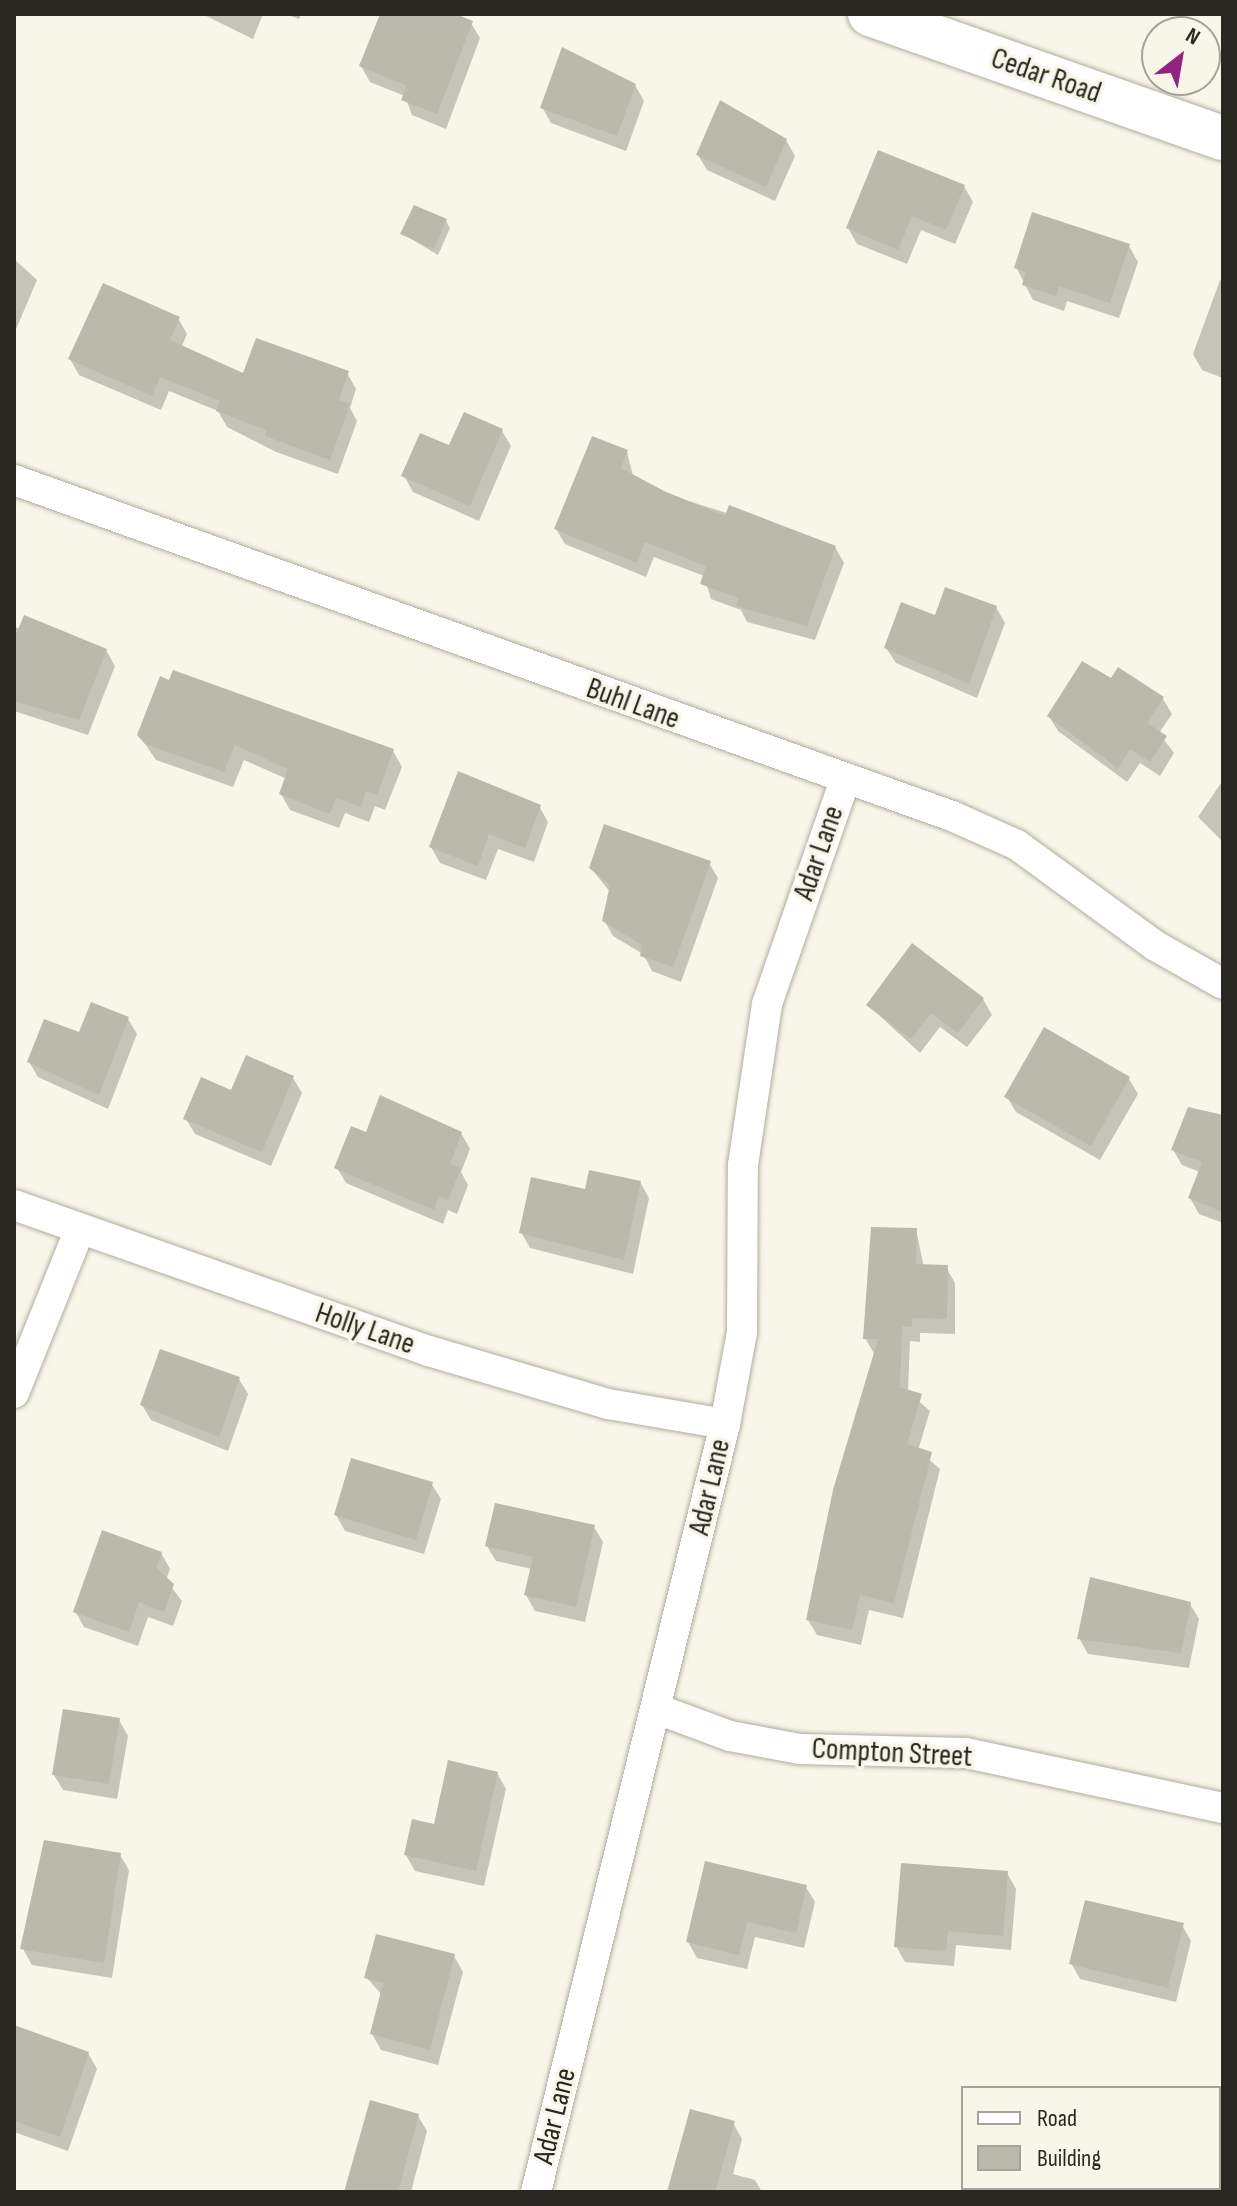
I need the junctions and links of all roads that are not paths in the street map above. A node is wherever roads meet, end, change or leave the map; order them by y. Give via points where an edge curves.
1 (870, 14) edge
2 (1223, 138) edge
3 (14, 480) edge
4 (845, 780) junction
5 (1223, 984) edge
6 (14, 1205) edge
7 (80, 1229) junction
8 (14, 1393) edge
9 (725, 1424) junction
10 (657, 1709) junction
11 (1223, 1808) edge
12 (536, 2192) edge

1 - 2 street, Cedar Road
3 - 4 street, Buhl Lane
4 - 5 street, Buhl Lane via 1017,845 1154,945
4 - 9 street, Adar Lane via 767,1004 752,1080 743,1165 742,1332
6 - 7 street, Holly Lane
7 - 8 street
7 - 9 street, Holly Lane via 429,1351 608,1404
9 - 10 street, Adar Lane
10 - 11 street, Compton Street via 730,1736 800,1749 966,1753
10 - 12 street, Adar Lane

